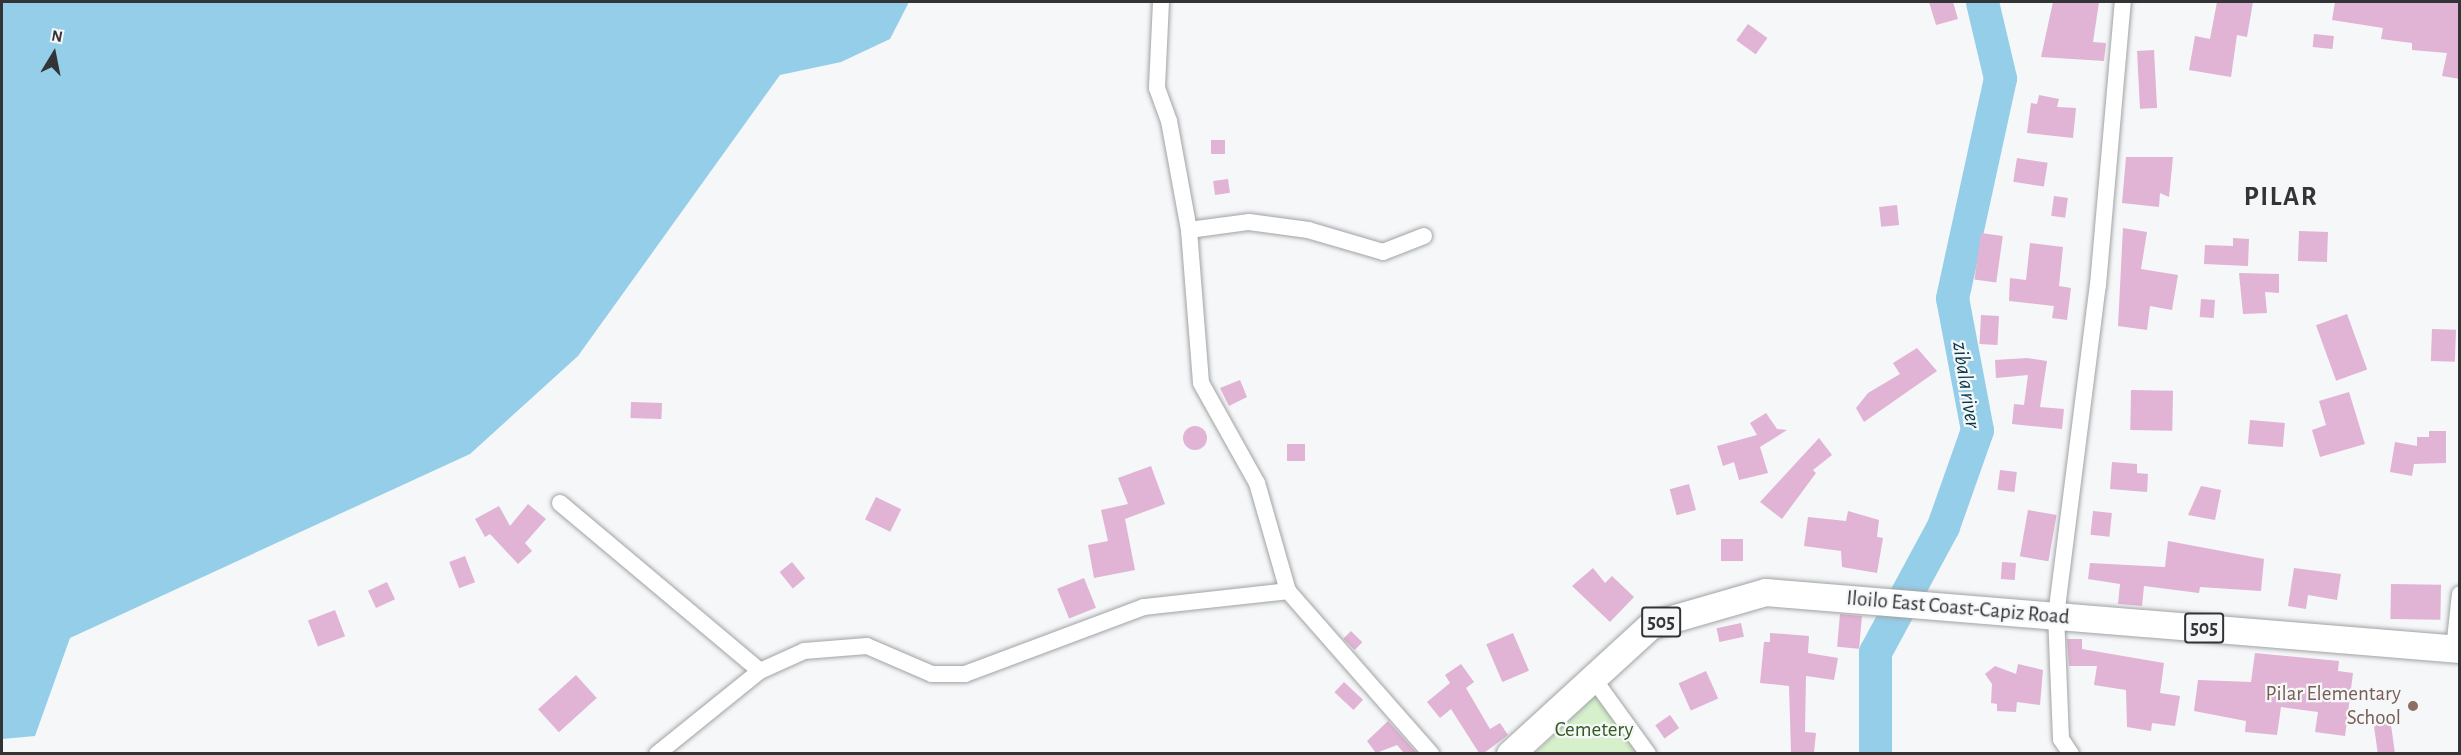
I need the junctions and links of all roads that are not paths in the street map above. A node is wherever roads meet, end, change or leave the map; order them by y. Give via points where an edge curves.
1 (1161, 2) edge
2 (2123, 2) edge
3 (1189, 230) junction
4 (1424, 236) dead end
5 (560, 503) dead end
6 (1287, 591) junction
7 (2460, 594) edge
8 (2056, 616) junction
9 (2457, 649) edge
10 (760, 671) junction
11 (1593, 678) junction
12 (657, 753) edge
13 (1431, 753) edge
14 (1510, 753) edge
15 (1648, 753) edge
16 (2072, 753) edge

1 - 3 street via 1157,88 1169,122
2 - 8 street via 2098,285
3 - 4 street via 1249,222 1308,230 1383,252
3 - 6 street via 1201,384 1257,483
5 - 10 street
6 - 10 street via 1144,606 965,674 932,674 867,646 804,651
6 - 13 street
7 - 9 street
8 - 9 main road, Iloilo East Coast-Capiz Road / 505
8 - 11 main road, Iloilo East Coast-Capiz Road / 505 via 1766,592 1651,625
8 - 16 street via 2061,739
10 - 12 street
11 - 14 main road, Iloilo East Coast-Capiz Road / 505
11 - 15 street

